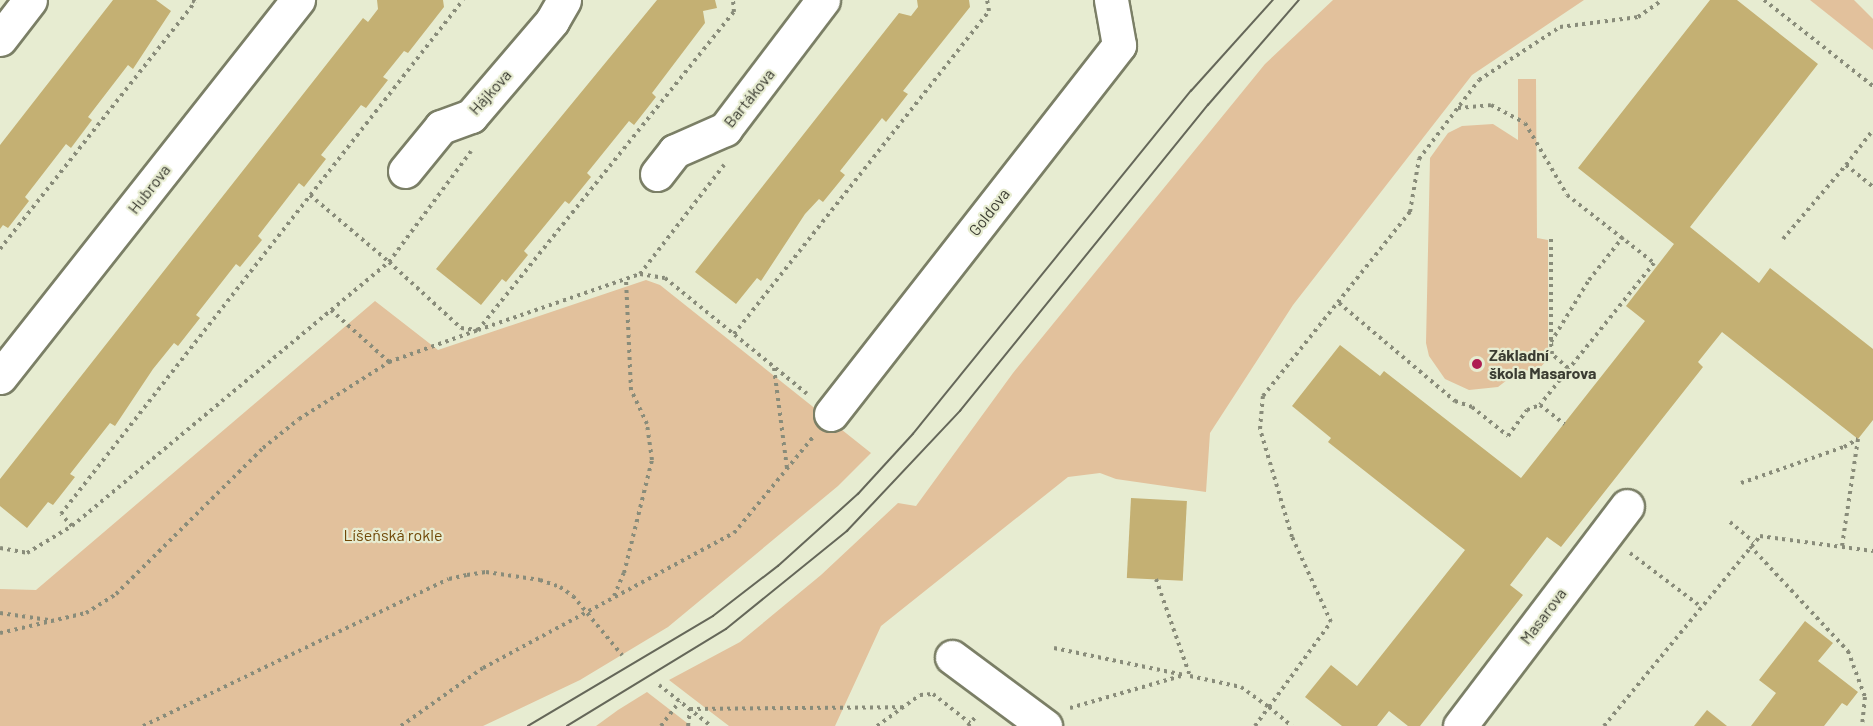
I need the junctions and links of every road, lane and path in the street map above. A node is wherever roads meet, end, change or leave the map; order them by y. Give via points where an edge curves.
1 (30, 0) edge
2 (192, 0) edge
3 (298, 0) edge
4 (464, 0) edge
5 (564, 0) edge
6 (733, 0) edge
7 (823, 0) edge
8 (987, 0) edge
9 (1111, 0) edge
10 (1662, 0) edge
11 (1764, 0) edge
12 (0, 39) edge
13 (1873, 86) edge
14 (1457, 108) junction
15 (1873, 130) edge
16 (1846, 165) junction
17 (405, 171) dead end
18 (657, 174) dead end
19 (1873, 187) edge
20 (310, 195) junction
21 (1623, 237) junction
22 (1551, 239) dead end
23 (1783, 239) dead end
24 (0, 249) edge
25 (389, 262) junction
26 (626, 279) junction
27 (1339, 303) junction
28 (331, 310) junction
29 (478, 330) junction
30 (734, 334) junction
31 (1551, 342) junction
32 (389, 362) junction
33 (774, 367) junction
34 (1568, 368) junction
35 (0, 377) edge
36 (1540, 405) junction
37 (831, 414) junction
38 (1564, 424) dead end
39 (787, 468) junction
40 (1741, 483) dead end
41 (1627, 506) dead end
42 (1730, 522) dead end
43 (72, 526) junction
44 (1605, 534) junction
45 (1754, 542) junction
46 (1750, 546) junction
47 (1842, 546) junction
48 (0, 548) edge
49 (1873, 551) edge
50 (1156, 579) dead end
51 (614, 597) junction
52 (1700, 606) junction
53 (0, 613) edge
54 (585, 614) junction
55 (49, 620) junction
56 (0, 633) edge
57 (1054, 648) dead end
58 (622, 655) dead end
59 (952, 657) dead end
60 (1184, 675) junction
61 (1190, 676) junction
62 (659, 685) dead end
63 (680, 701) junction
64 (904, 707) junction
65 (1269, 707) junction
66 (690, 709) junction
67 (1054, 717) edge
68 (970, 723) dead end
69 (143, 726) edge
70 (401, 726) edge
71 (661, 726) edge
72 (688, 726) edge
73 (711, 726) edge
74 (877, 726) edge
75 (1255, 726) edge
76 (1292, 726) edge
77 (1460, 726) edge
78 (1604, 726) edge
79 (1862, 726) edge

1 - 12 street
2 - 24 path via 195,2
3 - 35 street, Hubrova
4 - 20 path
5 - 17 street, Hájkova via 552,21 471,116 441,127
6 - 29 path via 734,12
7 - 18 street, Bartákova via 817,13 725,129 675,151
8 - 30 path via 989,11
9 - 37 street, Goldova via 1119,45
10 - 14 path via 1638,17 1560,27 1479,80
11 - 13 path
14 - 21 path via 1480,104 1515,115 1537,138 1567,195
14 - 27 path via 1419,159 1410,212
15 - 16 path
16 - 19 path
16 - 23 path
20 - 25 path
20 - 43 path via 61,514
21 - 31 path via 1589,280
21 - 34 path via 1654,263
22 - 31 path
25 - 28 path
25 - 29 path via 461,328
26 - 29 path
26 - 30 path via 640,274 665,278
26 - 51 path via 631,390 647,424 652,460 624,573
27 - 36 path via 1455,401 1472,407 1508,436 1527,410
27 - 65 path via 1272,383 1261,406 1260,429 1292,537 1331,622
28 - 32 path
28 - 43 path
29 - 32 path
30 - 33 path
31 - 34 path via 1552,354
32 - 55 path via 332,396 263,448 116,594 86,613
33 - 37 path
33 - 39 path
34 - 36 path
36 - 38 path
37 - 39 path
39 - 51 path via 734,533
40 - 47 path via 1858,439
41 - 44 street, Masarova
42 - 45 path
43 - 48 path via 27,553
44 - 52 path
44 - 77 street, Masarova
45 - 46 path
45 - 47 path via 1760,536 1777,536
46 - 52 path
46 - 79 path via 1848,651 1865,697
47 - 49 path
50 - 61 path
51 - 54 path
52 - 78 path
53 - 55 path
54 - 58 path
54 - 69 path via 573,596 540,580 486,572 450,579
54 - 70 path via 483,668
55 - 56 path
57 - 60 path
59 - 67 street
60 - 61 path
60 - 67 path
61 - 65 path via 1241,687
62 - 63 path
63 - 66 path
63 - 71 path
64 - 66 path
64 - 68 path via 920,695 933,694
64 - 74 path
65 - 75 path
65 - 76 path
66 - 72 path
66 - 73 path

